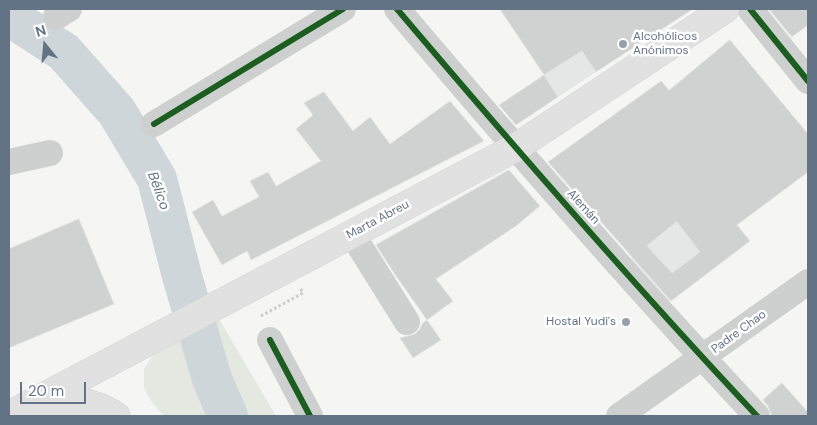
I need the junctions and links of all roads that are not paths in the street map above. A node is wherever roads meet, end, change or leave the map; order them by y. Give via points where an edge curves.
1 (343, 9) edge
2 (397, 9) edge
3 (724, 9) edge
4 (750, 9) edge
5 (808, 80) edge
6 (154, 124) dead end
7 (515, 148) junction
8 (50, 153) dead end
9 (9, 162) edge
10 (352, 234) junction
11 (808, 282) edge
12 (407, 322) dead end
13 (264, 329) road end
14 (703, 358) junction
15 (14, 412) edge
16 (116, 416) edge
17 (310, 416) edge
18 (619, 416) edge
19 (757, 416) edge

1 - 6 street
2 - 7 street, Alemán
3 - 7 main road, Marta Abreu
4 - 5 street
7 - 10 main road, Marta Abreu
7 - 14 street, Alemán
8 - 9 street
10 - 12 street
10 - 15 main road, Marta Abreu
11 - 14 street, Padre Chao
13 - 17 street
14 - 18 street, Padre Chao
14 - 19 street, Alemán
15 - 16 main road via 59,401 84,402

